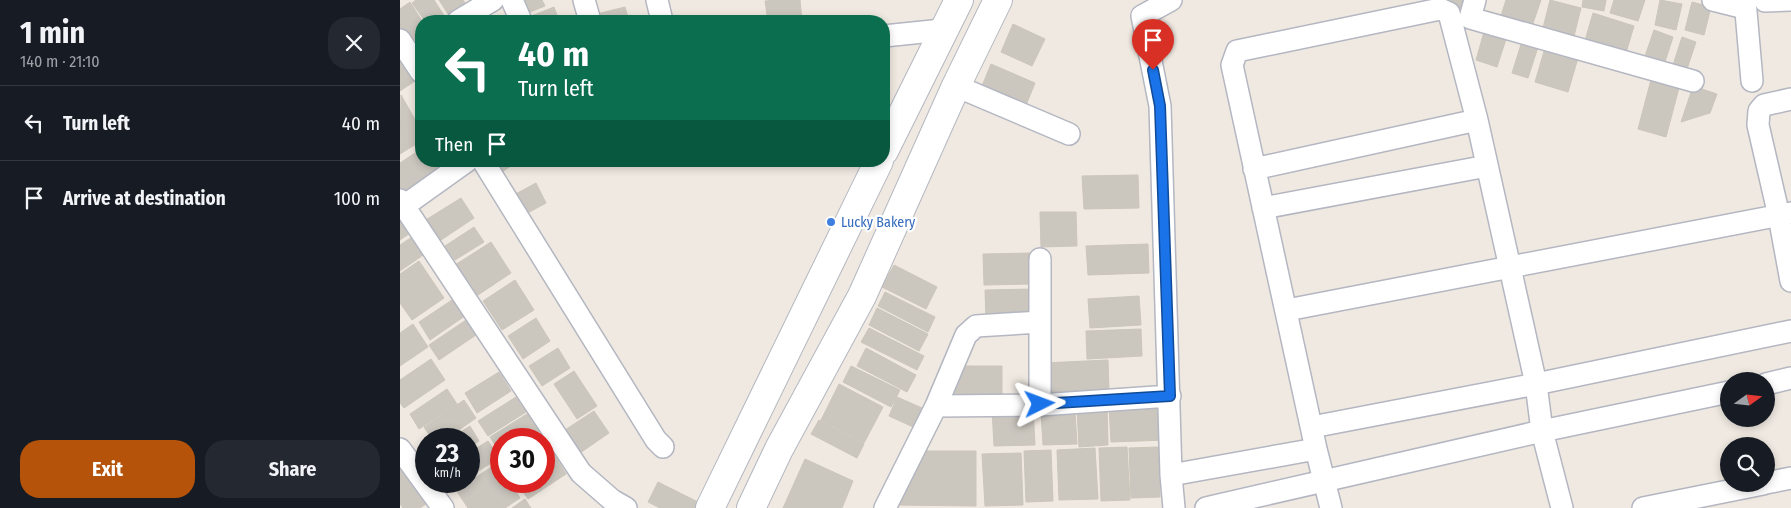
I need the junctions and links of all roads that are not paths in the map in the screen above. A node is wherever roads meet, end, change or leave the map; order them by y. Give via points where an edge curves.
1 (493, 0) edge
2 (512, 0) edge
3 (584, 0) edge
4 (658, 0) edge
5 (958, 0) edge
6 (998, 0) edge
7 (1171, 0) edge
8 (1475, 0) edge
9 (1713, 0) edge
10 (1790, 0) edge
11 (1752, 3) edge
12 (468, 15) edge
13 (518, 15) edge
14 (588, 15) edge
15 (661, 15) edge
16 (942, 30) junction
17 (890, 35) edge
18 (977, 43) junction
19 (407, 48) edge
20 (415, 62) edge
21 (1694, 81) dead end
22 (1752, 81) dead end
23 (956, 86) junction
24 (1791, 99) edge
25 (1477, 120) junction
26 (1068, 134) dead end
27 (890, 138) edge
28 (1487, 166) junction
29 (458, 167) edge
30 (487, 167) edge
31 (876, 167) edge
32 (1254, 169) junction
33 (402, 203) edge
34 (1263, 208) junction
35 (1785, 215) edge
36 (1040, 259) dead end
37 (1510, 268) junction
38 (1791, 281) edge
39 (1286, 310) junction
40 (1040, 322) junction
41 (1791, 331) edge
42 (1791, 378) edge
43 (1775, 382) edge
44 (1536, 384) junction
45 (1720, 394) edge
46 (1170, 396) junction
47 (1040, 404) junction
48 (936, 406) junction
49 (1312, 427) junction
50 (1542, 431) junction
51 (662, 447) dead end
52 (400, 449) edge
53 (1316, 449) junction
54 (1172, 475) junction
55 (1791, 478) edge
56 (1324, 481) junction
57 (1775, 481) edge
58 (1720, 492) edge
59 (443, 508) edge
60 (626, 508) edge
61 (710, 508) edge
62 (751, 508) edge
63 (885, 508) edge
64 (1174, 508) edge
65 (1206, 508) edge
66 (1331, 508) edge
67 (1562, 508) edge
68 (1643, 508) edge

1 - 12 street
2 - 13 street
3 - 14 street
4 - 15 street
5 - 16 main road
6 - 18 main road
7 - 46 street via 1142,16 1160,106
8 - 21 street via 1470,18
9 - 11 street
10 - 11 street
11 - 22 street
16 - 17 street
16 - 18 main road
16 - 27 main road
18 - 23 main road
19 - 20 street
23 - 26 street
23 - 62 main road via 862,296 779,449
24 - 35 street via 1764,105 1759,111 1758,125
25 - 28 street
25 - 32 street
25 - 32 street via 1450,13 1440,9 1237,51 1232,65
28 - 34 street
28 - 37 street
29 - 33 street
30 - 51 street
31 - 61 main road
32 - 34 street
33 - 60 street via 581,473
34 - 39 street
35 - 37 street
35 - 38 street
36 - 40 street
37 - 39 street
37 - 44 street
39 - 49 street
40 - 47 street
40 - 48 street via 976,326 966,335
41 - 44 street
42 - 43 street
44 - 49 street
44 - 50 street
45 - 50 street
46 - 47 street
46 - 54 street
47 - 48 street
48 - 63 street
49 - 53 street
50 - 56 street
50 - 67 street
52 - 59 street
53 - 54 street
53 - 56 street
54 - 64 street
55 - 57 street
56 - 65 street
56 - 66 street
58 - 68 street

